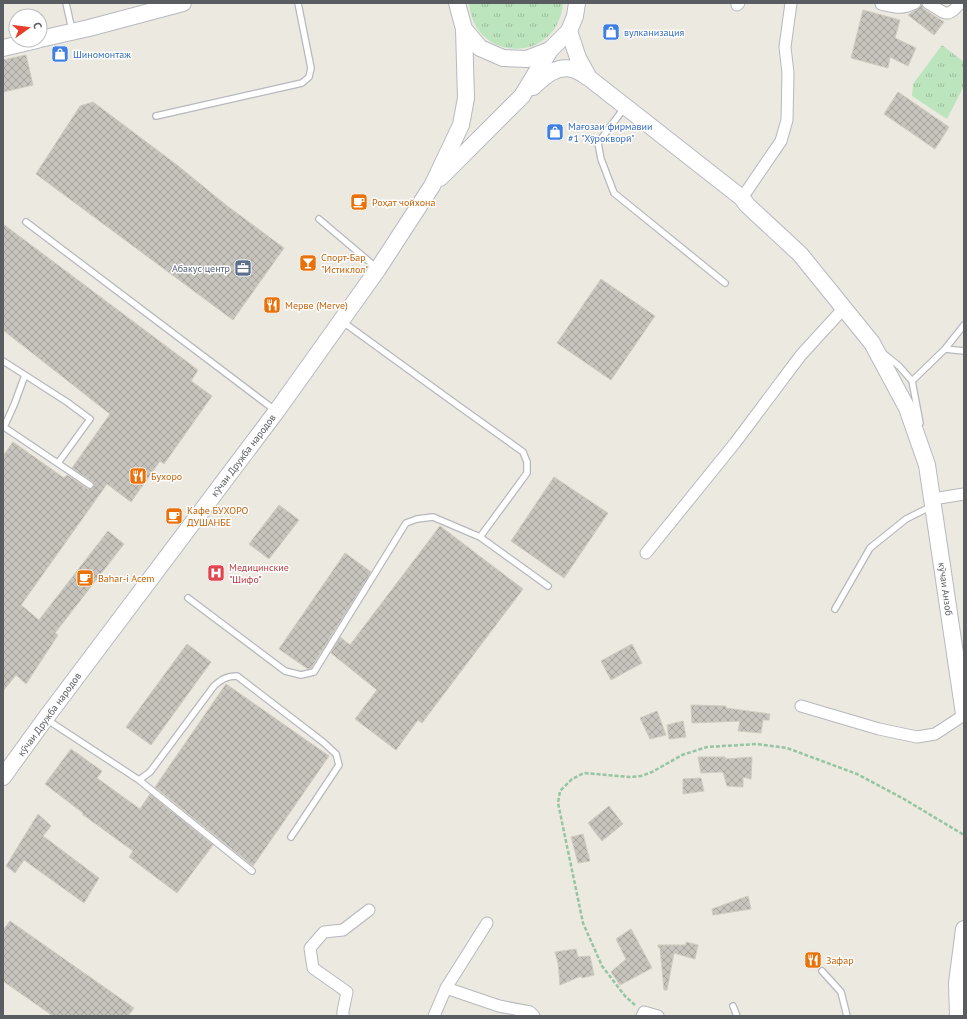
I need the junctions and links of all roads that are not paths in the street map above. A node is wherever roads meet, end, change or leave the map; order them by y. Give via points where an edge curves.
1 (66, 3) edge
2 (298, 3) edge
3 (456, 3) edge
4 (577, 3) edge
5 (791, 3) edge
6 (915, 3) edge
7 (928, 3) edge
8 (960, 3) edge
9 (173, 4) edge
10 (881, 4) edge
11 (464, 29) junction
12 (72, 31) junction
13 (569, 31) junction
14 (48, 37) edge
15 (550, 50) junction
16 (589, 78) junction
17 (522, 96) junction
18 (625, 107) junction
19 (156, 116) dead end
20 (432, 186) junction
21 (742, 198) junction
22 (319, 219) dead end
23 (26, 222) dead end
24 (378, 269) junction
25 (725, 283) dead end
26 (844, 308) junction
27 (341, 321) junction
28 (964, 325) edge
29 (872, 343) junction
30 (945, 350) junction
31 (964, 350) edge
32 (3, 361) edge
33 (26, 376) junction
34 (912, 381) junction
35 (276, 412) junction
36 (3, 427) edge
37 (58, 464) junction
38 (927, 464) junction
39 (90, 486) dead end
40 (964, 494) edge
41 (933, 502) junction
42 (480, 537) junction
43 (646, 553) dead end
44 (548, 586) dead end
45 (188, 598) dead end
46 (835, 609) dead end
47 (801, 706) dead end
48 (964, 715) edge
49 (45, 719) junction
50 (3, 777) edge
51 (139, 780) junction
52 (291, 837) dead end
53 (252, 871) dead end
54 (369, 910) dead end
55 (487, 923) dead end
56 (964, 929) edge
57 (822, 971) dead end
58 (446, 988) junction
59 (733, 1006) dead end
60 (643, 1014) edge
61 (343, 1016) edge
62 (434, 1016) edge
63 (534, 1016) edge
64 (658, 1016) edge
65 (738, 1016) edge
66 (847, 1016) edge
67 (958, 1016) edge

1 - 12 lane
2 - 19 lane via 311,68 309,77 302,83
3 - 11 main road
4 - 13 main road
5 - 21 street via 785,47 788,73 787,120 782,142
6 - 10 street via 903,8
7 - 8 street via 943,13 948,13 954,11
9 - 12 main road
11 - 15 main road via 480,48 502,58 528,59
11 - 20 main road via 466,98 461,125
12 - 14 main road
13 - 15 main road
13 - 16 main road via 578,58
15 - 17 main road
16 - 17 main road via 573,69 562,69 548,73
16 - 18 main road, кӯчаи Анзоб
17 - 20 main road
18 - 21 main road, кӯчаи Анзоб
18 - 25 lane via 598,143 601,159 614,193
20 - 24 main road, кӯчаи Дружба народов
21 - 26 main road, кӯчаи Анзоб via 747,206 800,254
22 - 24 lane
23 - 35 lane
24 - 27 main road, кӯчаи Дружба народов
26 - 29 main road, кӯчаи Анзоб
26 - 43 street via 801,355 735,443
27 - 35 main road, кӯчаи Дружба народов
27 - 42 lane via 523,452 527,462 527,473
28 - 30 lane
29 - 34 lane
29 - 38 main road, кӯчаи Анзоб via 907,408
30 - 31 lane
30 - 34 lane
32 - 33 lane
33 - 36 lane
33 - 37 lane via 90,419
34 - 38 lane, кӯчаи Анзоб
35 - 49 main road, кӯчаи Дружба народов
36 - 37 lane
37 - 39 lane
38 - 41 main road, кӯчаи Анзоб
40 - 41 street
41 - 46 lane via 906,519 870,548
41 - 48 main road, кӯчаи Анзоб
42 - 44 lane
42 - 45 lane via 433,517 406,523 314,672 301,675 285,671
47 - 48 street via 917,737 935,734
49 - 50 main road, кӯчаи Дружба народов
49 - 51 lane
51 - 52 lane via 150,772 214,686 222,678 237,676 336,754 339,765
51 - 53 lane
54 - 61 street via 343,930 324,932 310,948 313,968 347,992
55 - 58 street
56 - 67 main road via 957,983
57 - 66 lane via 841,992
58 - 62 street
58 - 63 street via 499,1006 530,1012
59 - 65 lane
60 - 64 street

